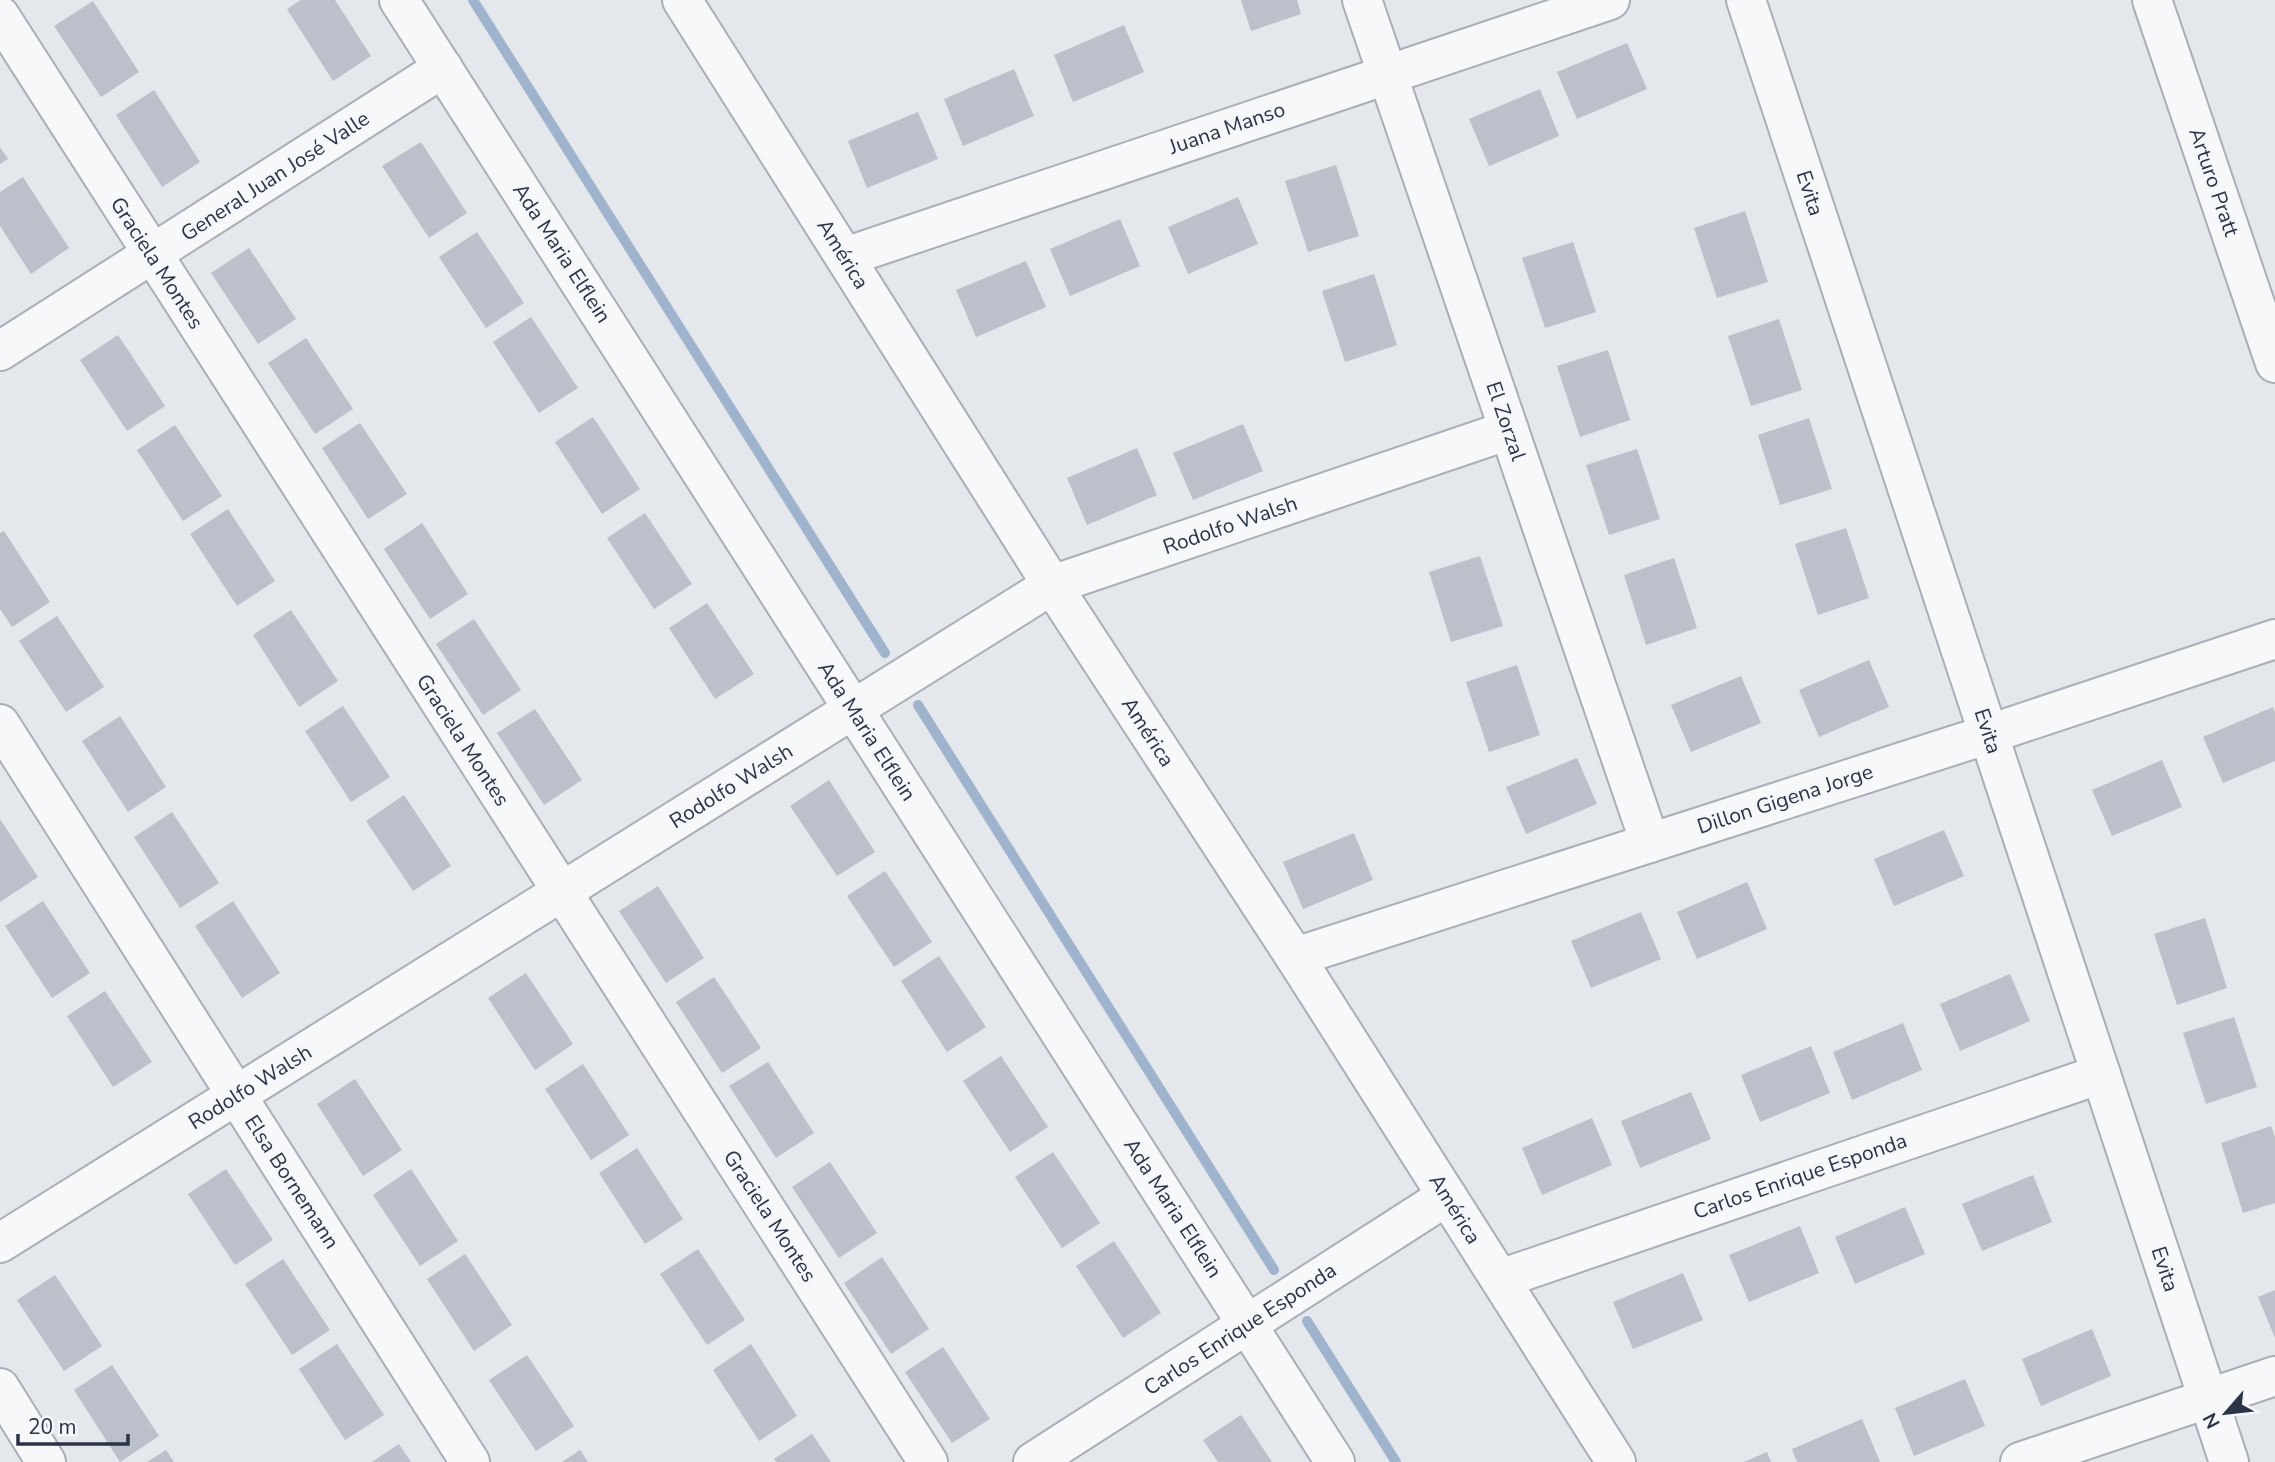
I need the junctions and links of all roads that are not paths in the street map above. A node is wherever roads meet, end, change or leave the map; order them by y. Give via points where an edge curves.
1 (399, 0) edge
2 (682, 0) edge
3 (1362, 0) edge
4 (1610, 0) edge
5 (1746, 0) edge
6 (2152, 0) edge
7 (0, 16) edge
8 (443, 68) junction
9 (1387, 74) junction
10 (151, 255) junction
11 (845, 257) junction
12 (0, 351) edge
13 (2275, 363) edge
14 (1509, 430) junction
15 (1052, 585) junction
16 (2275, 639) edge
17 (853, 709) junction
18 (0, 724) edge
19 (1989, 734) junction
20 (1650, 842) junction
21 (561, 892) junction
22 (1295, 957) junction
23 (2101, 1073) junction
24 (236, 1095) junction
25 (1447, 1196) junction
26 (0, 1243) edge
27 (1500, 1279) junction
28 (1247, 1324) junction
29 (2275, 1376) edge
30 (0, 1388) edge
31 (2208, 1399) junction
32 (46, 1462) edge
33 (470, 1462) edge
34 (928, 1462) edge
35 (1032, 1462) edge
36 (1335, 1462) edge
37 (1616, 1462) edge
38 (2020, 1462) edge
39 (2229, 1462) edge

1 - 8 street, Ada Maria Elflein
2 - 11 street, América
3 - 9 street, El Zorzal
4 - 9 street, Juana Manso
5 - 19 street, Evita
6 - 13 street, Arturo Pratt
7 - 10 street, Graciela Montes
8 - 10 street, General Juan José Valle
8 - 17 street, Ada Maria Elflein
9 - 11 street, Juana Manso
9 - 14 street, El Zorzal
10 - 12 street, General Juan José Valle
10 - 21 street, Graciela Montes
11 - 15 street, América
14 - 15 street, Rodolfo Walsh
14 - 20 street, El Zorzal
15 - 17 street, Rodolfo Walsh
15 - 22 street, América
16 - 19 street, Dillon Gigena Jorge
17 - 21 street, Rodolfo Walsh
17 - 28 street, Ada Maria Elflein
18 - 24 street, Elsa Bornemann
19 - 20 street, Dillon Gigena Jorge
19 - 23 street, Evita
20 - 22 street, Dillon Gigena Jorge
21 - 24 street, Rodolfo Walsh
21 - 34 street, Graciela Montes
22 - 25 street, América
23 - 27 street, Carlos Enrique Esponda
23 - 31 street, Evita
24 - 26 street, Rodolfo Walsh
24 - 33 street, Elsa Bornemann
25 - 27 street, América
25 - 28 street, Carlos Enrique Esponda
27 - 37 street, América
28 - 35 street, Carlos Enrique Esponda
28 - 36 street, Ada Maria Elflein
29 - 31 street
30 - 32 street
31 - 38 street
31 - 39 street, Evita

